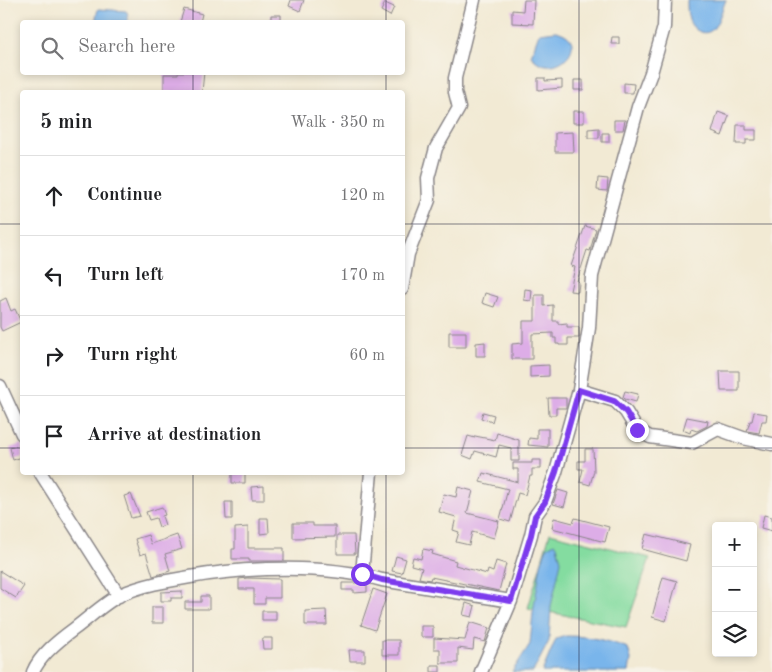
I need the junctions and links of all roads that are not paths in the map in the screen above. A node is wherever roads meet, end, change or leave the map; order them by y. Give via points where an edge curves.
1 (474, 0) edge
2 (665, 0) edge
3 (405, 272) edge
4 (0, 386) edge
5 (579, 390) junction
6 (20, 430) edge
7 (772, 444) edge
8 (42, 475) edge
9 (371, 475) edge
10 (362, 574) junction
11 (119, 596) junction
12 (511, 601) junction
13 (32, 672) edge
14 (481, 672) edge

1 - 3 street via 455,78 459,108 436,148 428,178 428,200 408,254
2 - 5 street via 664,27 638,107 592,276 589,328
4 - 6 street
5 - 7 street via 614,401 626,412 637,430 650,437 692,443 718,429
5 - 12 street via 556,472 545,502 535,516
8 - 11 street
9 - 10 street
10 - 11 street via 255,569 158,582
10 - 12 street
11 - 13 street via 65,636
12 - 14 street

